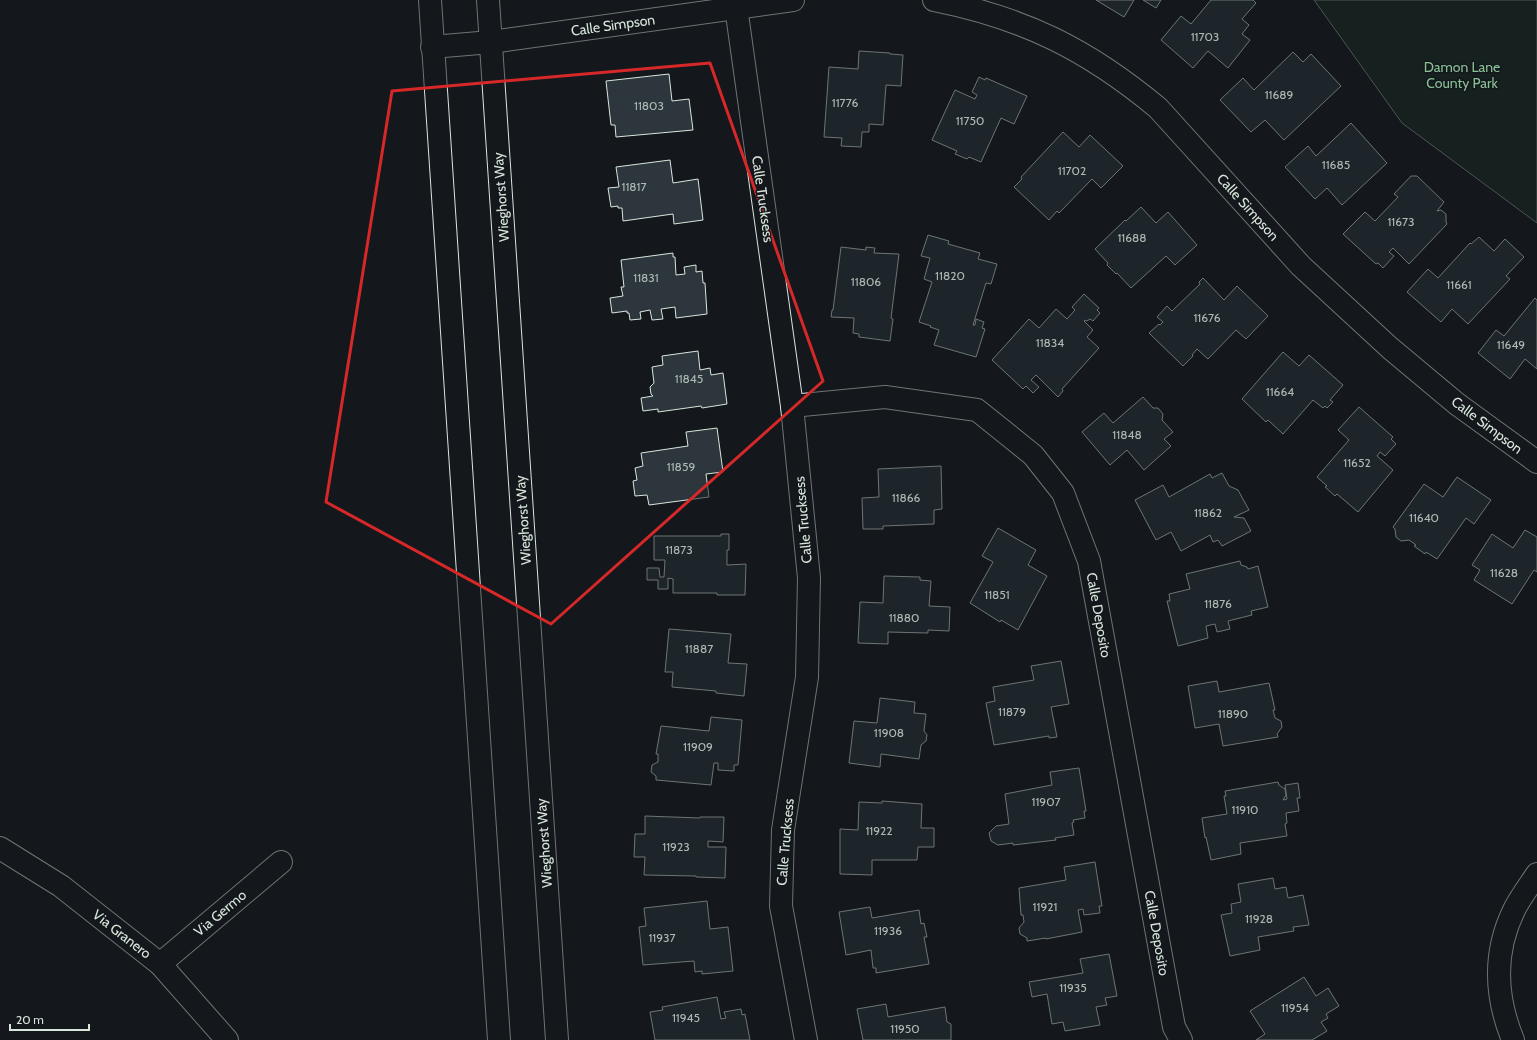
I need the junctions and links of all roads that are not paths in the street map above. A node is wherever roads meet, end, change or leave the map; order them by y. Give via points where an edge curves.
1 (430, 0) edge
2 (488, 0) edge
3 (793, 0) edge
4 (934, 0) edge
5 (736, 4) edge
6 (491, 42) junction
7 (432, 47) junction
8 (792, 406) junction
9 (1537, 462) edge
10 (0, 848) edge
11 (281, 862) dead end
12 (1537, 874) edge
13 (160, 964) junction
14 (228, 1040) edge
15 (499, 1040) edge
16 (557, 1040) edge
17 (806, 1040) edge
18 (1181, 1040) edge
19 (1513, 1040) edge

1 - 7 street
2 - 6 street, Wieghorst Way
3 - 5 street, Calle Simpson
4 - 9 street, Calle Simpson via 992,14 1024,25 1055,38 1113,72 1158,108 1307,271 1390,348 1457,404
5 - 6 street, Calle Simpson
5 - 8 street, Calle Trucksess
6 - 7 street, Calle Simpson
6 - 16 street, Wieghorst Way
7 - 15 street
8 - 17 street, Calle Trucksess via 809,578 807,669 783,830 781,906
8 - 18 street, Calle Deposito via 885,397 977,410 1033,455 1063,493 1089,561 1174,1027
10 - 13 street, Via Granero via 61,886
11 - 13 street, Via Germo
12 - 19 street via 1514,909 1498,963 1501,1005
13 - 14 street, Via Granero

